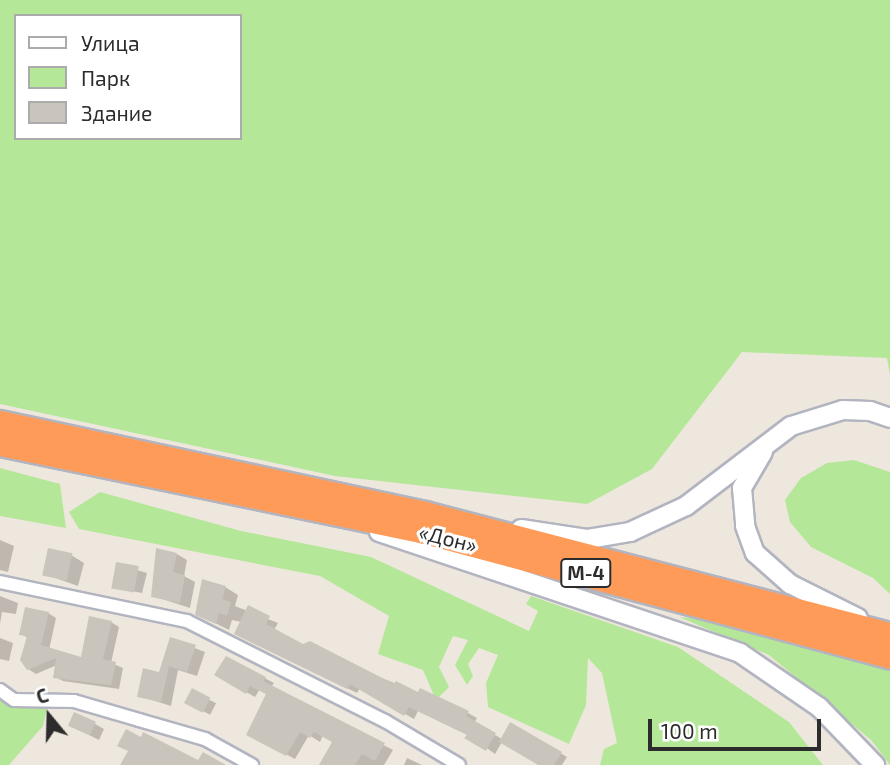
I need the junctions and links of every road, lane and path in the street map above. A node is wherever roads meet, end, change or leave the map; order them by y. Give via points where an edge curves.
1 (821, 415) junction
2 (890, 418) edge
3 (0, 422) edge
4 (0, 444) edge
5 (278, 502) junction
6 (425, 513) junction
7 (0, 582) edge
8 (890, 633) edge
9 (890, 657) edge
10 (0, 690) edge
11 (252, 765) edge
12 (459, 765) edge
13 (875, 765) edge

1 - 2 main road via 870,411
1 - 6 main road via 769,439 686,506 630,532 588,539
1 - 8 main road via 779,437 750,470 743,488 745,526 755,553 769,569 823,603
3 - 6 highway, «Дон» / М-4
4 - 5 highway, «Дон» / М-4
5 - 9 highway, «Дон» / М-4 via 525,557
5 - 13 main road via 635,614 740,653 819,706
6 - 8 highway, «Дон» / М-4
7 - 12 street via 187,621 385,721
10 - 11 street via 14,700 74,701 139,720 205,740

